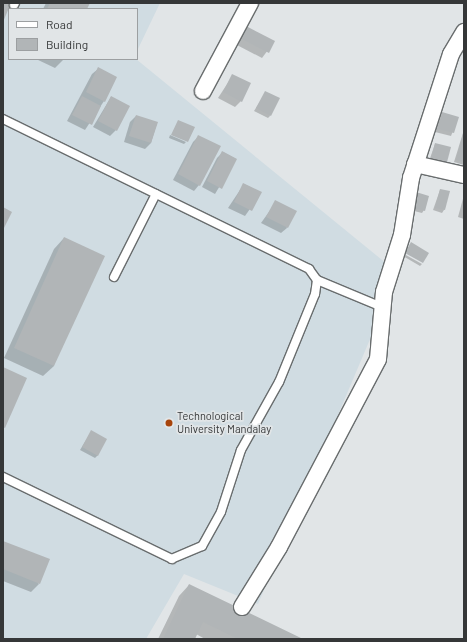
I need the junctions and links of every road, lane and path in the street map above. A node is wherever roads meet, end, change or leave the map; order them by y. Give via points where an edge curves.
1 (250, 3) edge
2 (464, 32) edge
3 (203, 90) dead end
4 (3, 119) edge
5 (415, 164) junction
6 (464, 175) edge
7 (156, 194) junction
8 (114, 277) dead end
9 (317, 280) junction
10 (382, 307) junction
11 (3, 478) edge
12 (242, 607) dead end

1 - 3 street
2 - 5 street via 451,54
4 - 7 lane
5 - 6 street
5 - 10 street via 402,235 384,292
7 - 8 lane
7 - 9 lane via 309,269
9 - 10 lane
9 - 11 lane via 315,294 279,382 242,450 221,512 202,546 172,559
10 - 12 street via 378,359 279,547

